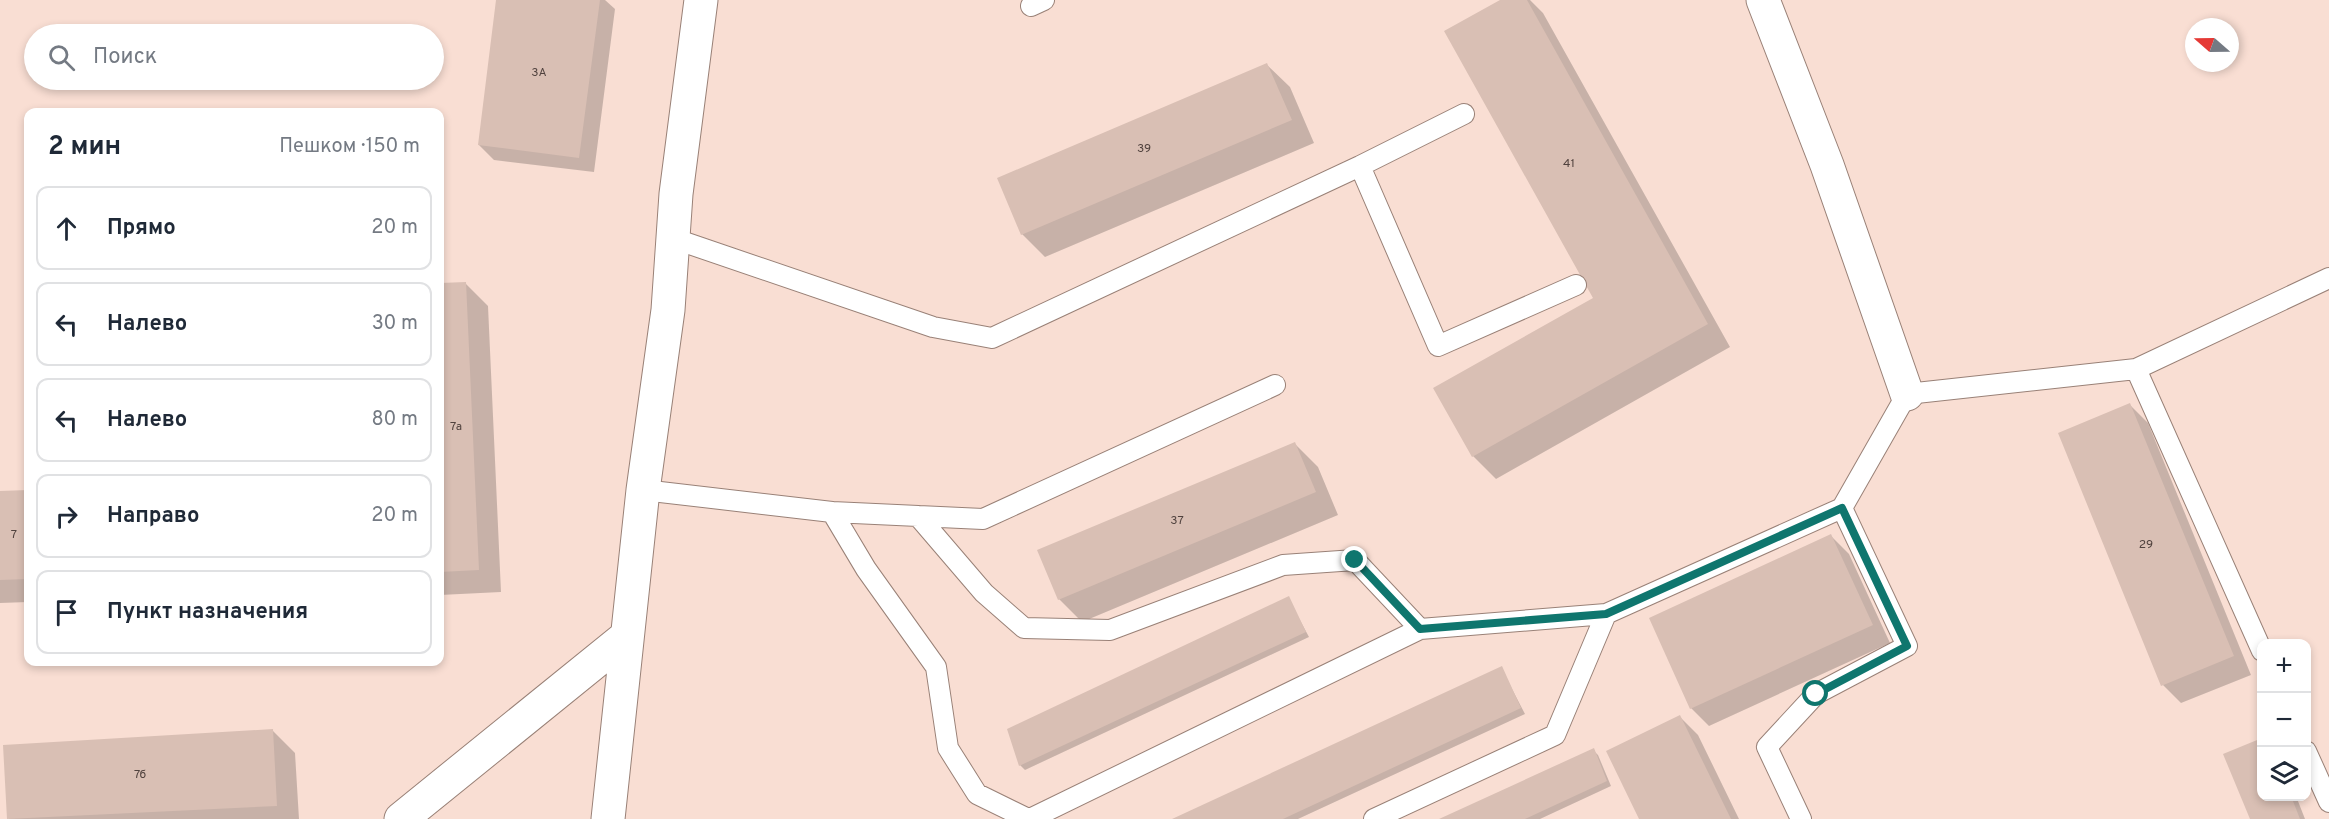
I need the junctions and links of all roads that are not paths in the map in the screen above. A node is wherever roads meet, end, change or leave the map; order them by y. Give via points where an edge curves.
1 (701, 0) edge
2 (1762, 0) edge
3 (1464, 114) dead end
4 (1360, 166) junction
5 (675, 239) junction
6 (2329, 278) edge
7 (1576, 285) dead end
8 (2136, 369) junction
9 (1275, 385) dead end
10 (1907, 393) junction
11 (643, 490) junction
12 (1842, 508) junction
13 (832, 512) junction
14 (918, 516) junction
15 (1606, 614) junction
16 (1420, 629) junction
17 (627, 636) junction
18 (2257, 640) edge
19 (2311, 760) edge
20 (2329, 802) edge
21 (401, 819) edge
22 (608, 819) edge
23 (1029, 819) edge
24 (1374, 819) edge
25 (1801, 819) edge

1 - 5 street via 676,194
2 - 10 street via 1827,165
3 - 4 lane
4 - 5 lane via 992,338 933,327
4 - 7 lane via 1438,346
5 - 11 street
6 - 8 lane
8 - 10 lane
8 - 18 lane
9 - 14 lane via 983,519
10 - 12 lane
11 - 13 lane
11 - 17 street
12 - 15 lane
12 - 25 lane via 1907,646 1816,694 1767,747
13 - 14 lane
13 - 23 lane via 866,569 936,667 948,748 977,794
14 - 16 lane via 984,593 1024,628 1110,630 1282,565 1355,560
15 - 16 lane
15 - 24 lane via 1555,735
16 - 23 lane
17 - 21 street
17 - 22 street
19 - 20 lane

